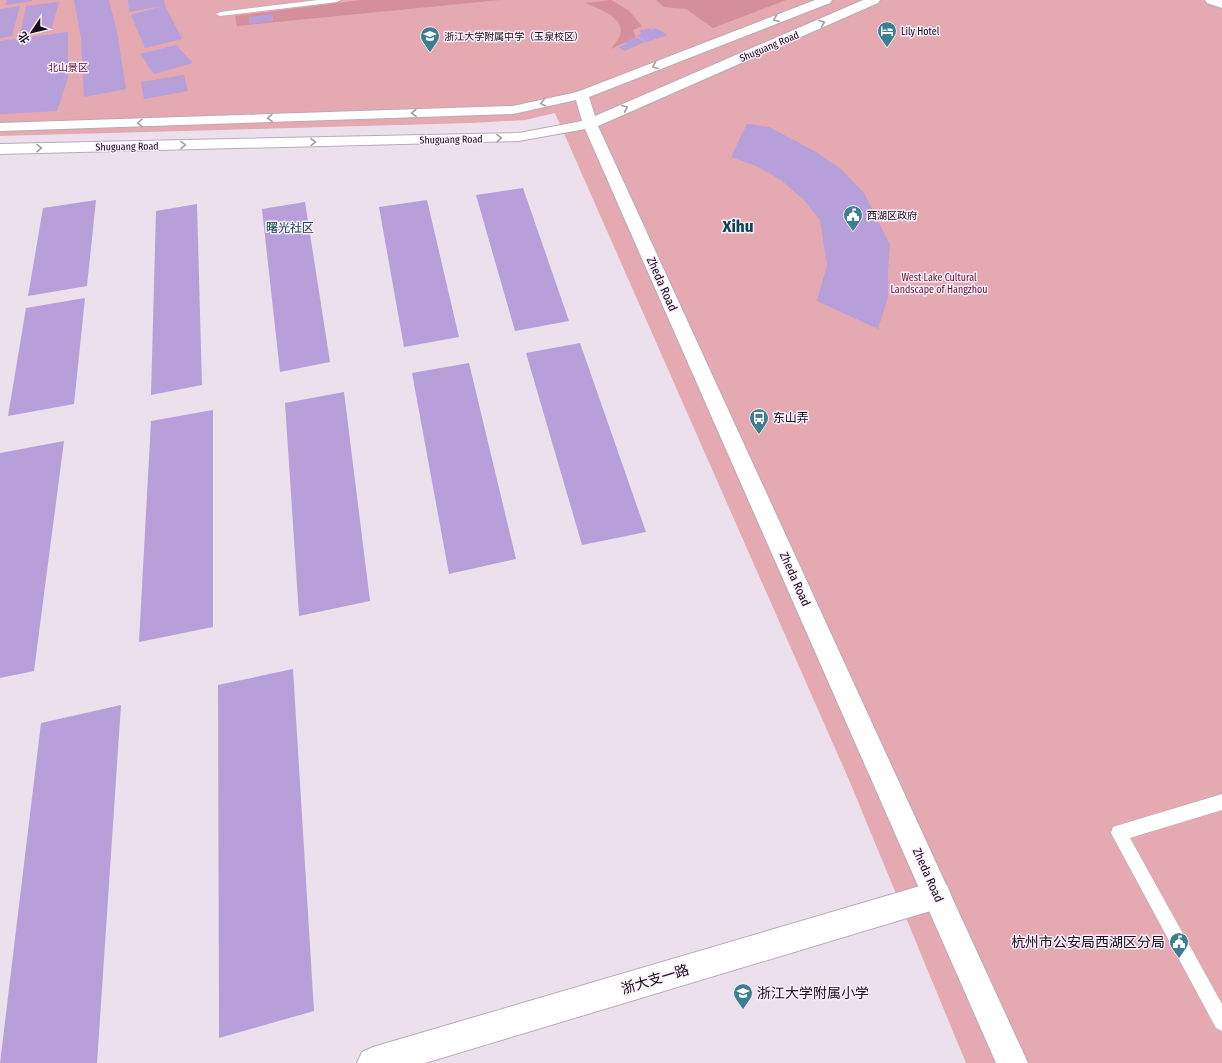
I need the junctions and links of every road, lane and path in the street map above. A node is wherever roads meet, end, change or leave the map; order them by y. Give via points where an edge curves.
1 (337, 0) edge
2 (826, 0) edge
3 (874, 0) edge
4 (1211, 0) edge
5 (1222, 4) edge
6 (220, 14) dead end
7 (581, 95) junction
8 (590, 124) junction
9 (0, 127) edge
10 (0, 149) edge
11 (1222, 802) edge
12 (937, 895) junction
13 (1222, 1022) edge
14 (373, 1063) edge
15 (1012, 1063) edge

1 - 6 lane
2 -> 7 main road, Shuguang Road
8 -> 3 main road, Shuguang Road
4 - 5 main road
7 - 8 main road, Zheda Road
7 -> 9 main road, Shuguang Road via 513,110
10 -> 8 main road, Shuguang Road via 519,137
8 - 12 main road, Zheda Road
11 - 13 lane via 1119,833
12 - 14 main road, 浙大支一路
12 - 15 main road, Zheda Road

